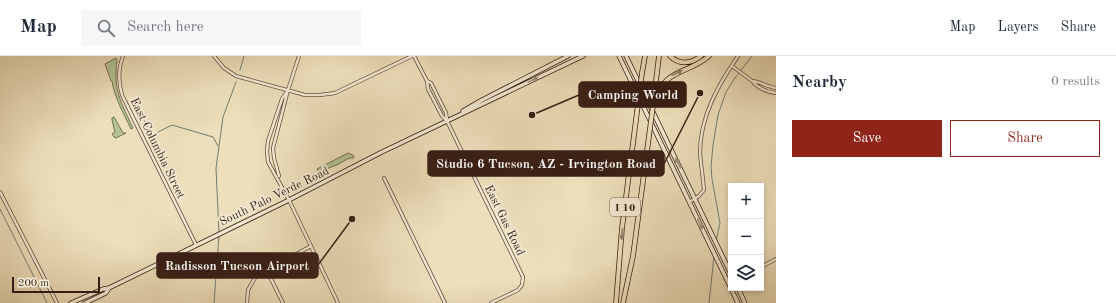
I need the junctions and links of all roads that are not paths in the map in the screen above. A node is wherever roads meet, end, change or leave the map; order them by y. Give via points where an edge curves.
1 (123, 56) edge
2 (214, 56) edge
3 (299, 56) edge
4 (413, 56) edge
5 (568, 56) edge
6 (583, 56) edge
7 (619, 56) edge
8 (626, 56) edge
9 (645, 56) edge
10 (659, 56) edge
11 (670, 56) edge
12 (701, 56) edge
13 (709, 56) edge
14 (738, 56) edge
15 (732, 66) junction
16 (523, 79) junction
17 (427, 81) junction
18 (752, 81) junction
19 (776, 88) edge
20 (288, 90) junction
21 (776, 93) edge
22 (498, 96) junction
23 (655, 99) junction
24 (447, 121) junction
25 (267, 151) junction
26 (273, 152) junction
27 (384, 178) dead end
28 (280, 181) junction
29 (1, 191) edge
30 (695, 198) junction
31 (290, 200) junction
32 (689, 202) junction
33 (196, 245) junction
34 (311, 246) junction
35 (776, 259) edge
36 (764, 265) edge
37 (728, 268) edge
38 (266, 269) junction
39 (728, 279) edge
40 (109, 288) junction
41 (733, 291) edge
42 (739, 291) edge
43 (57, 303) edge
44 (71, 303) edge
45 (85, 303) edge
46 (247, 303) edge
47 (283, 303) edge
48 (338, 303) edge
49 (446, 303) edge
50 (491, 303) edge
51 (616, 303) edge
52 (624, 303) edge
53 (738, 303) edge
54 (745, 303) edge

1 - 33 street, East Columbia Street via 119,71 122,95
2 - 20 street via 224,68 236,76
3 - 20 street
4 - 17 street, East Gas Road
4 - 20 street via 335,93 305,95
5 - 16 main road, South Palo Verde Road
22 -> 6 main road, South Palo Verde Road
7 - 32 main road
30 -> 8 main road
9 -> 51 highway, I 10, bridge via 622,228
10 - 23 highway, I 10
11 - 12 highway via 678,62 685,63 695,61
23 -> 13 highway via 668,78
14 - 15 street
15 - 18 street
15 - 30 street via 720,84 705,119 700,153 704,190
16 - 22 main road
16 - 24 main road, South Palo Verde Road
17 - 24 street, East Gas Road via 428,89
17 - 24 street via 431,83 446,113
18 - 19 street
18 - 21 street via 757,87
20 - 25 street via 282,99
20 - 26 street
22 - 24 main road, South Palo Verde Road
23 - 52 highway, I 10, bridge
24 - 31 main road, South Palo Verde Road
24 - 50 street, East Gas Road via 523,277 518,290
25 - 26 street
25 - 28 street via 270,165
26 - 28 street
27 - 49 street
28 - 31 street
29 - 43 street
30 - 32 street
30 - 37 main road
31 - 33 main road, South Palo Verde Road
31 - 34 street
32 -> 39 main road
33 - 40 main road, South Palo Verde Road
34 - 38 street
34 - 48 street
35 - 36 street
38 - 46 street via 256,276 248,290
38 - 47 street
40 - 44 main road, South Palo Verde Road
40 - 45 main road, South Palo Verde Road via 106,293
41 - 53 main road
42 - 54 main road

